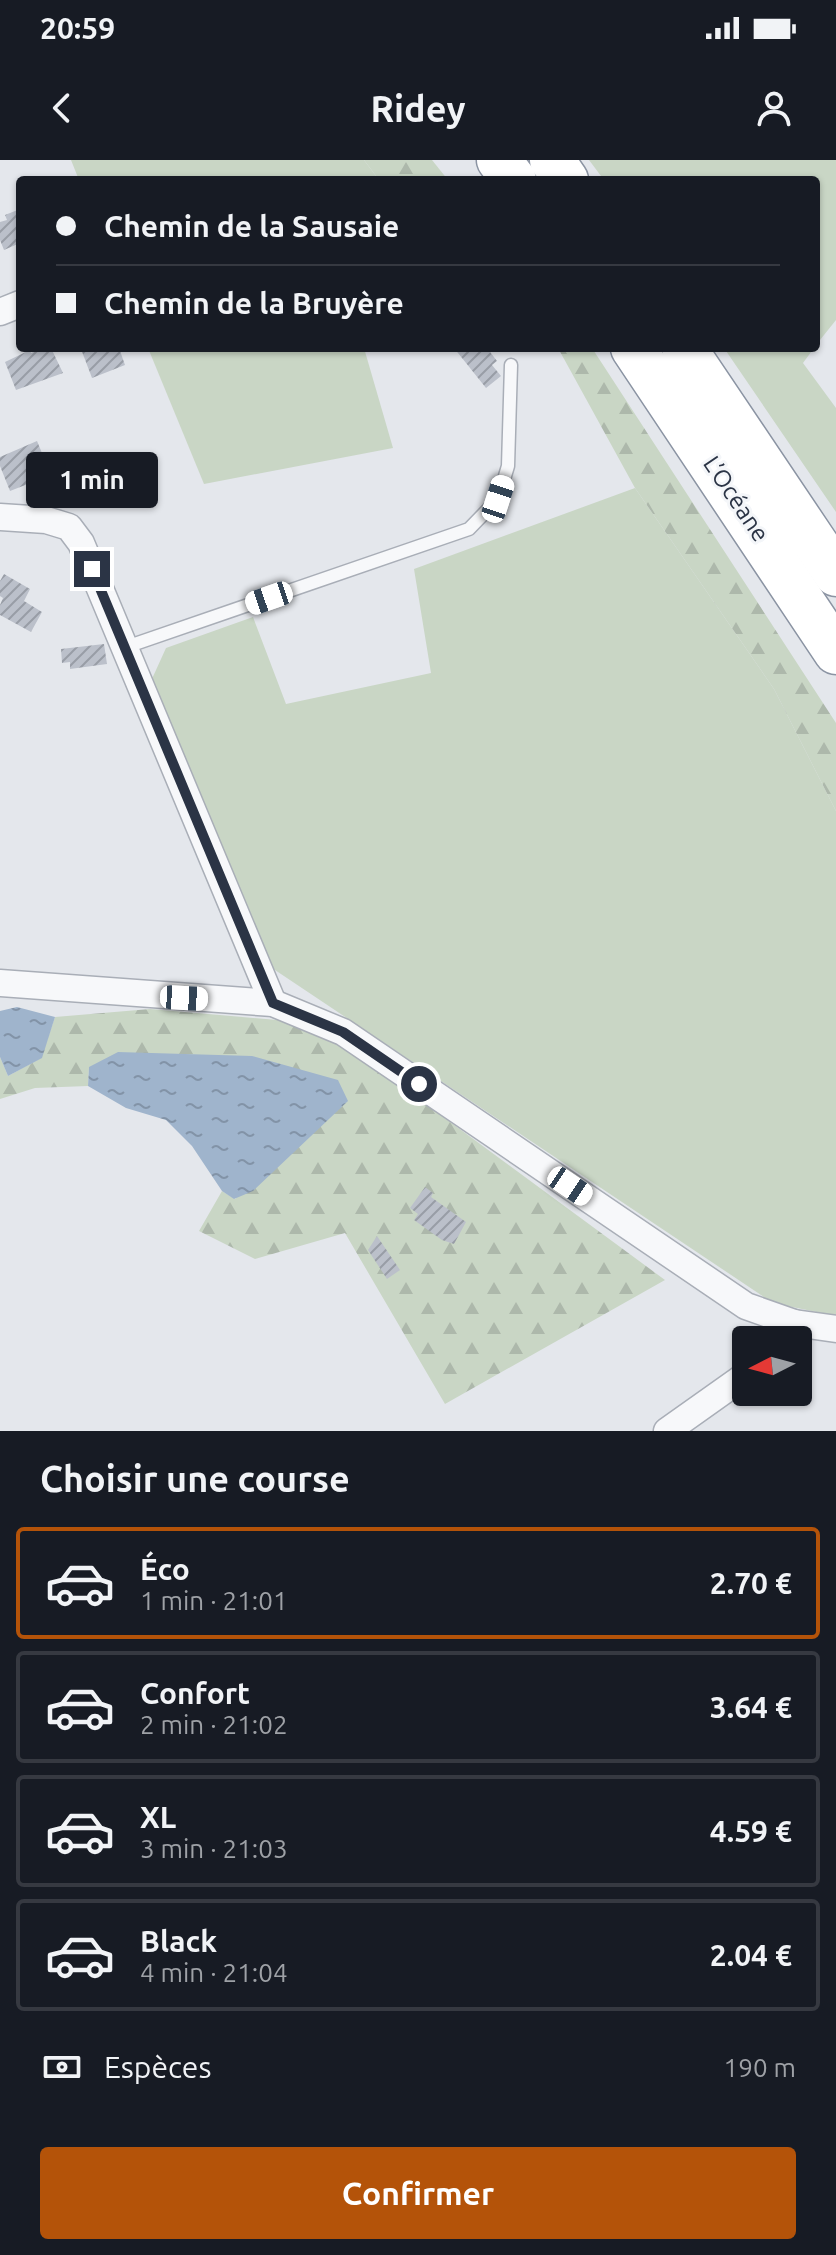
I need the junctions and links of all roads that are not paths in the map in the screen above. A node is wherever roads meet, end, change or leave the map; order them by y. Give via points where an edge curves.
1 (636, 352) edge
2 (687, 352) edge
3 (511, 365) dead end
4 (0, 517) edge
5 (836, 574) edge
6 (126, 647) junction
7 (836, 652) edge
8 (0, 983) edge
9 (273, 1003) junction
10 (781, 1326) edge
11 (836, 1329) edge
12 (812, 1330) edge
13 (732, 1385) edge
14 (667, 1431) edge

1 - 7 highway, L’Océane
2 - 5 highway, L’Océane
3 - 6 lane via 508,466 498,499 469,529
4 - 6 street via 69,527
6 - 9 street
8 - 9 street
9 - 10 street via 343,1032
11 - 12 street
13 - 14 street

